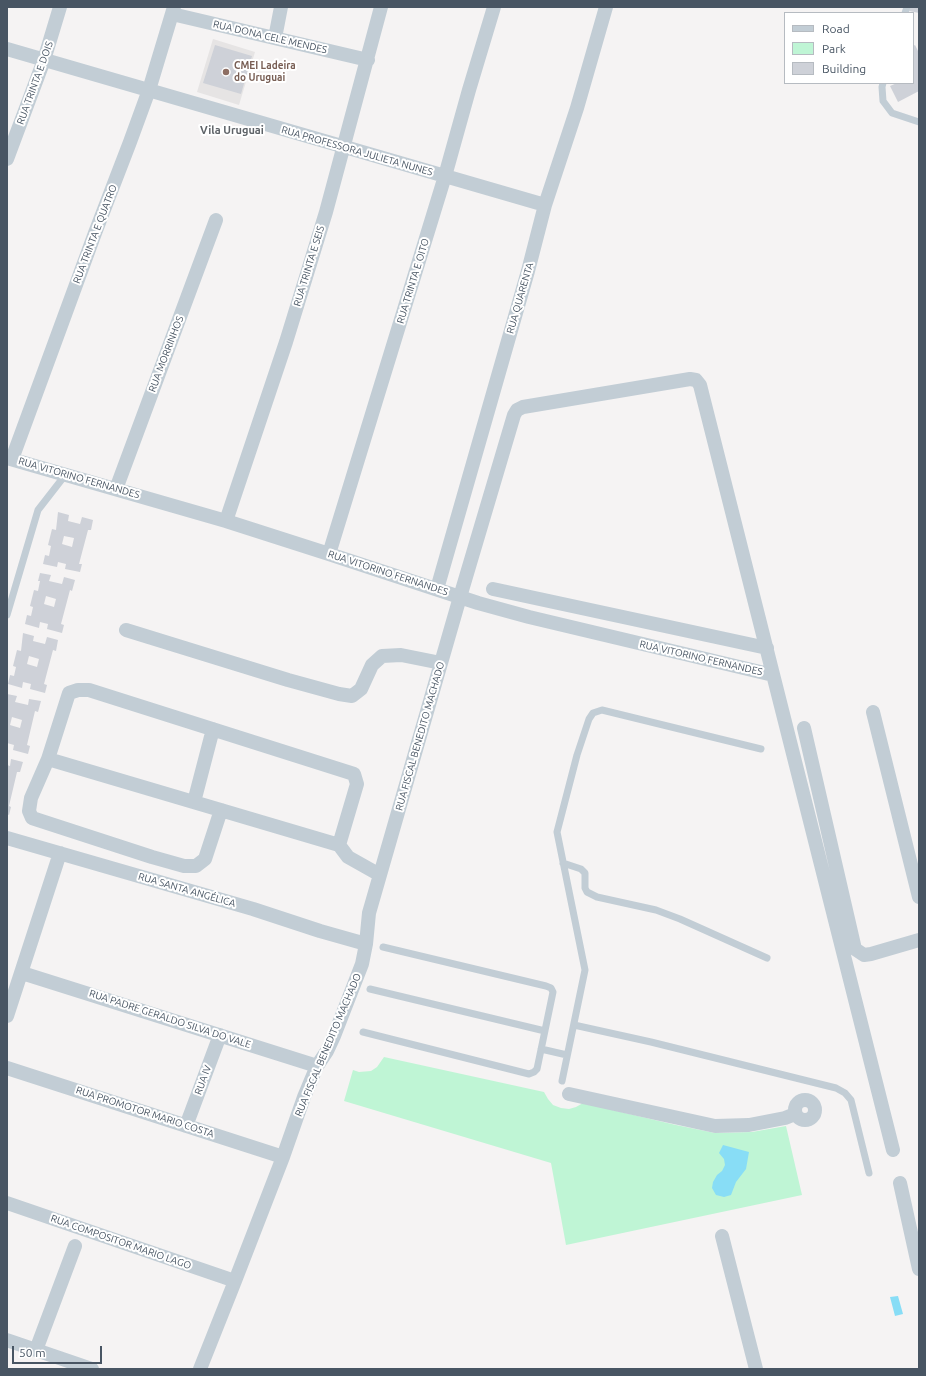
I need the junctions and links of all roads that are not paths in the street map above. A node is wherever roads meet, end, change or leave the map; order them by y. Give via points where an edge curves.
1 (60, 7) edge
2 (281, 7) edge
3 (381, 7) edge
4 (494, 7) edge
5 (606, 7) edge
6 (173, 10) edge
7 (275, 38) junction
8 (7, 50) edge
9 (44, 60) junction
10 (368, 60) junction
11 (883, 84) edge
12 (149, 90) junction
13 (919, 122) edge
14 (343, 147) junction
15 (7, 159) edge
16 (445, 176) junction
17 (545, 205) junction
18 (216, 220) dead end
19 (9, 458) edge
20 (66, 474) junction
21 (116, 489) junction
22 (226, 521) junction
23 (329, 554) junction
24 (437, 589) junction
25 (493, 589) dead end
26 (460, 597) junction
27 (7, 615) edge
28 (126, 630) dead end
29 (767, 648) junction
30 (441, 663) junction
31 (774, 675) junction
32 (873, 712) dead end
33 (804, 728) dead end
34 (214, 729) junction
35 (761, 749) dead end
36 (48, 759) junction
37 (194, 802) junction
38 (221, 810) junction
39 (7, 838) edge
40 (339, 845) junction
41 (60, 853) junction
42 (563, 863) junction
43 (380, 875) junction
44 (919, 897) edge
45 (919, 940) edge
46 (366, 944) junction
47 (383, 947) dead end
48 (767, 958) dead end
49 (22, 972) junction
50 (370, 989) dead end
51 (7, 1016) edge
52 (574, 1025) junction
53 (545, 1031) junction
54 (363, 1032) dead end
55 (220, 1035) junction
56 (541, 1049) junction
57 (567, 1055) junction
58 (317, 1066) junction
59 (7, 1068) edge
60 (562, 1081) dead end
61 (569, 1094) dead end
62 (795, 1114) dead end
63 (186, 1126) junction
64 (893, 1150) dead end
65 (283, 1157) junction
66 (869, 1173) dead end
67 (900, 1183) dead end
68 (7, 1203) edge
69 (722, 1236) dead end
70 (75, 1246) dead end
71 (919, 1269) edge
72 (235, 1281) junction
73 (7, 1340) edge
74 (36, 1350) junction
75 (92, 1369) edge
76 (200, 1369) edge
77 (756, 1369) edge

1 - 9 street, RUA TRINTA E DOIS
2 - 7 street
3 - 10 street, RUA TRINTA E SEIS
4 - 16 street, RUA TRINTA E OITO
5 - 17 street, RUA QUARENTA via 577,108
6 - 7 street, RUA DONA CELE MENDES
6 - 12 street, RUA TRINTA E QUATRO
7 - 10 street, RUA DONA CELE MENDES
8 - 9 street, RUA PROFESSORA JULIETA NUNES
9 - 12 street, RUA PROFESSORA JULIETA NUNES
9 - 15 street, RUA TRINTA E DOIS
10 - 14 street, RUA TRINTA E SEIS
11 - 13 lane via 883,101 892,112
12 - 14 street, RUA PROFESSORA JULIETA NUNES
12 - 19 street, RUA TRINTA E QUATRO
14 - 16 street, RUA PROFESSORA JULIETA NUNES
14 - 22 street, RUA TRINTA E SEIS via 286,342
16 - 17 street, RUA PROFESSORA JULIETA NUNES
16 - 23 street, RUA TRINTA E OITO
17 - 24 street, RUA QUARENTA
18 - 21 street, RUA MORRINHOS
19 - 20 street, RUA VITORINO FERNANDES
20 - 21 street, RUA VITORINO FERNANDES
20 - 27 lane via 38,510
21 - 22 street, RUA VITORINO FERNANDES
22 - 23 street, RUA VITORINO FERNANDES
23 - 24 street, RUA VITORINO FERNANDES
24 - 26 street, RUA VITORINO FERNANDES
25 - 29 street
26 - 29 street, RUA FISCAL BENEDITO MACHADO via 517,410 690,379 696,380 700,385
26 - 30 street, RUA FISCAL BENEDITO MACHADO
26 - 31 street, RUA VITORINO FERNANDES via 529,617
28 - 30 street via 310,686 352,696 361,689 372,665 382,656 401,655
29 - 31 street
30 - 43 street, RUA FISCAL BENEDITO MACHADO
31 - 64 street
32 - 44 street
33 - 45 street via 854,949 864,955
34 - 36 street via 89,690 78,690 69,693
34 - 37 street
34 - 40 street via 354,774 357,784
35 - 42 lane via 602,710 593,713 583,736 557,832
36 - 37 street
36 - 38 street via 31,798 29,811 32,818 152,857 184,866 196,866 205,859
37 - 38 street
38 - 40 street
39 - 41 street, RUA SANTA ANGÉLICA
40 - 43 street via 348,857
41 - 46 street, RUA SANTA ANGÉLICA
41 - 49 street
42 - 48 lane via 585,873 587,892 656,910
42 - 52 lane via 585,970
43 - 46 street, RUA FISCAL BENEDITO MACHADO via 369,914
46 - 58 street, RUA FISCAL BENEDITO MACHADO via 340,1038 332,1054
47 - 53 lane via 551,988 553,992
49 - 51 street
49 - 55 street, RUA PADRE GERALDO SILVA DO VALE
50 - 53 lane
52 - 57 lane
52 - 66 lane via 836,1088 851,1100
53 - 56 lane
54 - 56 lane via 529,1074 537,1069
55 - 58 street, RUA PADRE GERALDO SILVA DO VALE
55 - 63 street, RUA IV
56 - 57 lane
57 - 60 lane
58 - 65 street, RUA FISCAL BENEDITO MACHADO
59 - 63 street, RUA PROMOTOR MARIO COSTA
61 - 62 street via 715,1126 750,1125
63 - 65 street, RUA PROMOTOR MARIO COSTA
65 - 72 street, RUA FISCAL BENEDITO MACHADO
67 - 71 street
68 - 72 street, RUA COMPOSITOR MARIO LAGO
69 - 77 street
70 - 74 street
72 - 76 street, RUA FISCAL BENEDITO MACHADO
73 - 74 street
74 - 75 street

